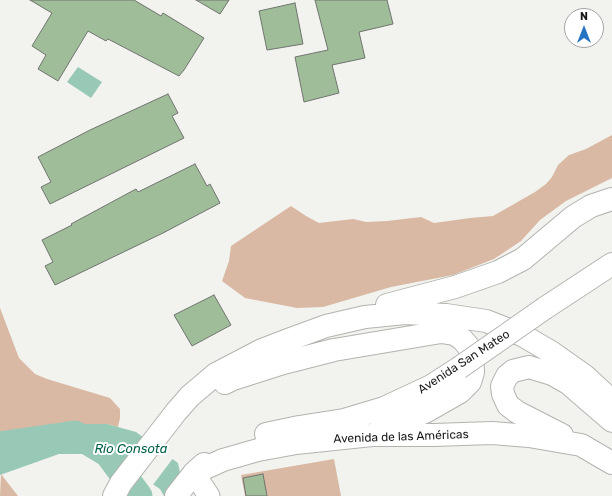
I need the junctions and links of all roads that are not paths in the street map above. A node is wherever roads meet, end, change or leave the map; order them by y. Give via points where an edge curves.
1 (612, 199) edge
2 (612, 264) edge
3 (216, 374) junction
4 (612, 401) edge
5 (176, 412) junction
6 (612, 421) edge
7 (372, 435) junction
8 (581, 445) junction
9 (612, 463) edge
10 (194, 473) junction
11 (118, 490) edge
12 (176, 496) edge
13 (208, 496) edge

1 - 3 main road via 591,206 573,217 523,259 498,272 418,298 309,322 266,339
2 - 10 main road, Avenida San Mateo, bridge via 431,386 384,408 344,420 266,434 226,447 213,454
3 - 4 main road via 262,350 326,326 365,317 406,313 446,315 486,321 522,335 585,376
3 - 5 main road
5 - 7 main road via 233,379 283,363 334,350 441,332 454,334 462,339 472,355 473,372 470,382 460,392 425,412
5 - 11 main road
6 - 8 main road via 568,383 552,374 529,367 513,371 507,376 502,386 508,405
7 - 8 main road, Avenida de las Américas via 492,433
7 - 10 main road, Avenida de las Américas via 258,450 223,460
8 - 9 main road, Avenida de las Américas
10 - 12 main road, Avenida de las Américas
10 - 13 street

